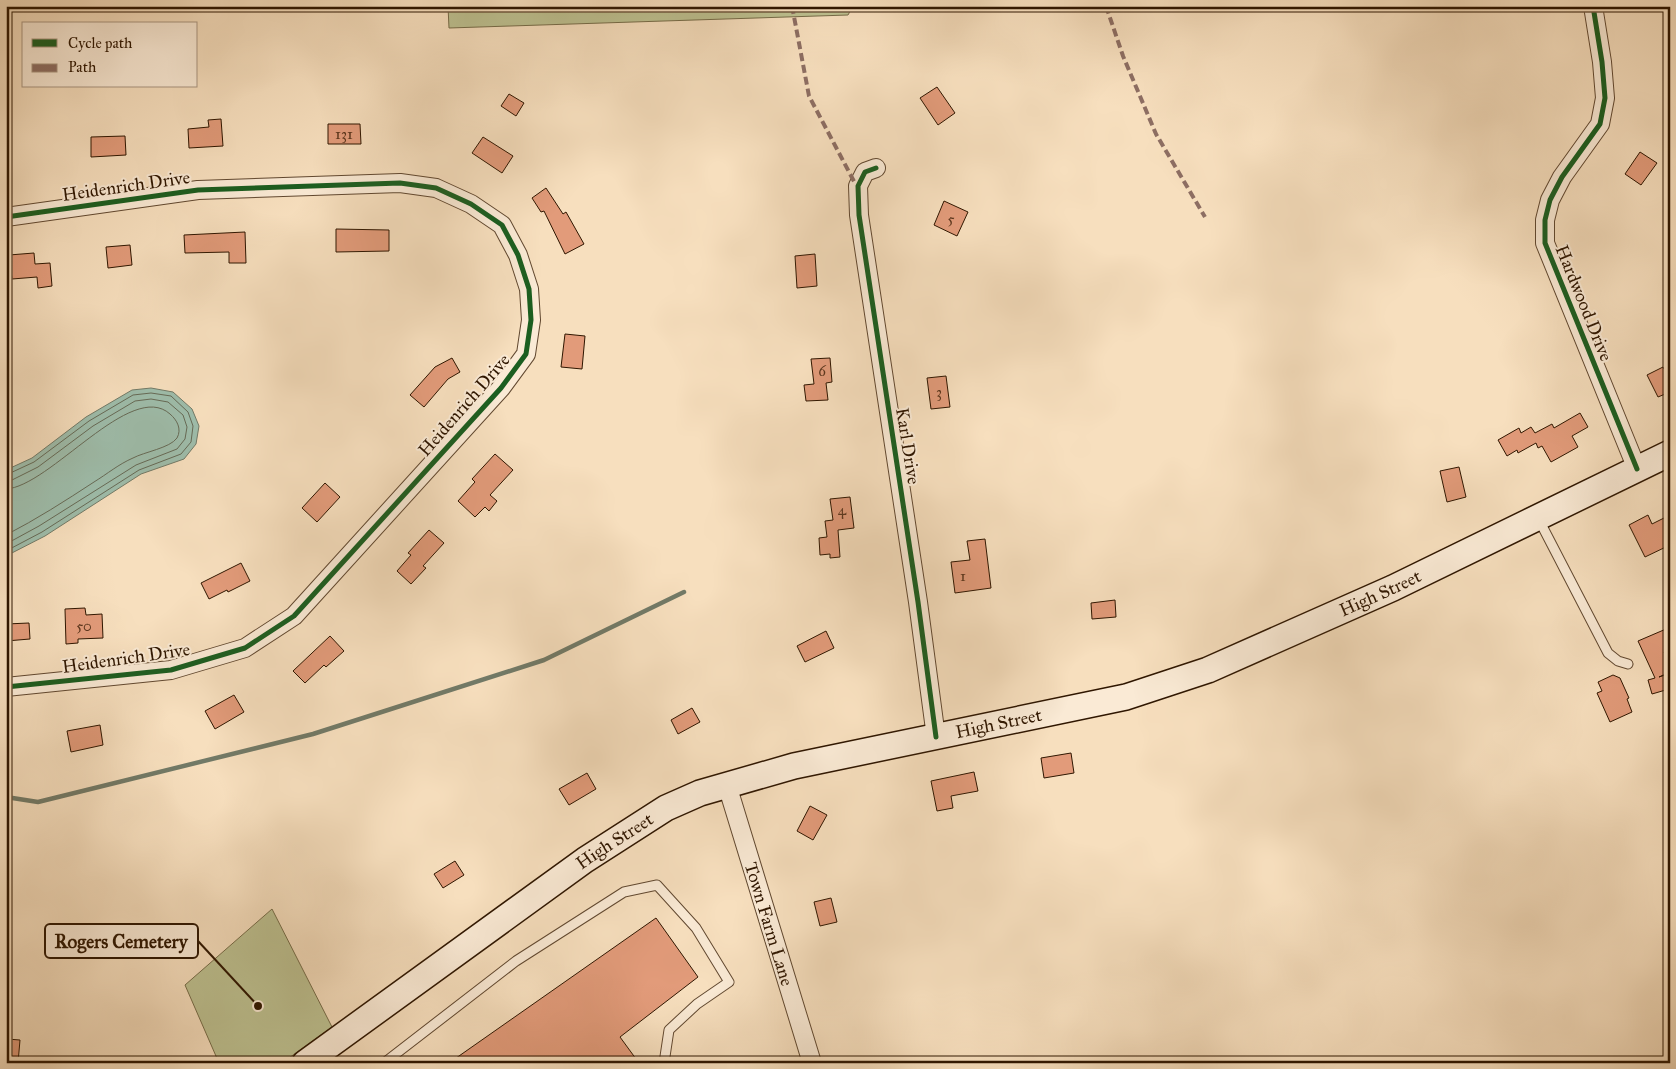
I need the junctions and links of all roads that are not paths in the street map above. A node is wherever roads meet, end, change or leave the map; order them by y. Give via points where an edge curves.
1 (1593, 6) edge
2 (876, 168) dead end
3 (6, 217) edge
4 (1670, 453) edge
5 (1637, 469) junction
6 (1538, 517) junction
7 (1628, 664) dead end
8 (6, 688) edge
9 (936, 737) junction
10 (727, 785) junction
11 (305, 1063) edge
12 (384, 1063) edge
13 (664, 1063) edge
14 (812, 1063) edge

1 - 5 street, Hardwood Drive via 1605,98 1600,124 1562,177 1550,200 1545,220 1545,243
2 - 9 street, Karl Drive via 865,172 858,186 859,215
3 - 8 street, Heidenrich Drive via 198,190 400,183 436,188 471,204 502,225 518,255 529,289 531,320 526,354 501,388 294,616 245,648 171,670
4 - 5 main road, High Street
5 - 6 main road, High Street
6 - 7 lane via 1608,653
6 - 9 main road, High Street via 1393,588 1208,670 1126,697
9 - 10 main road, High Street via 794,766
10 - 11 main road, High Street via 666,808 631,829
10 - 14 street, Town Farm Lane
12 - 13 lane via 516,961 624,892 657,885 696,928 729,982 696,1004 669,1030

